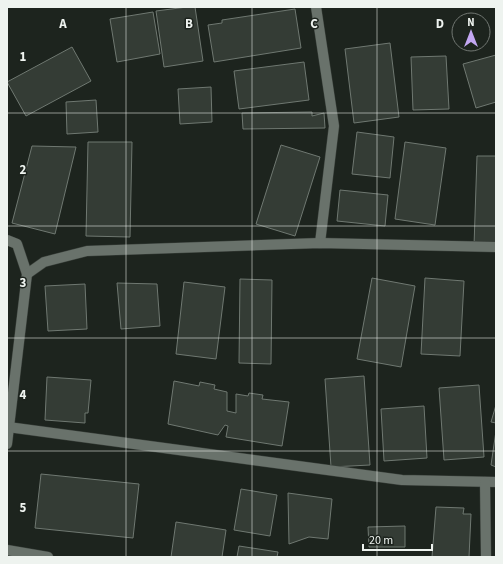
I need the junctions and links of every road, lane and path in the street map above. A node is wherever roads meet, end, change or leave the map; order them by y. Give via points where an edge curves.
1 (316, 7) edge
2 (7, 240) edge
3 (320, 243) junction
4 (496, 247) edge
5 (27, 274) junction
6 (8, 427) junction
7 (7, 444) edge
8 (485, 482) junction
9 (496, 482) edge
10 (7, 550) edge
11 (48, 557) edge
12 (486, 557) edge

1 - 3 street via 334,126
2 - 5 street via 17,244
3 - 4 street
3 - 5 street via 86,251 44,262
5 - 6 street
6 - 7 street
6 - 8 street via 402,480
8 - 9 street
8 - 12 street
10 - 11 street

